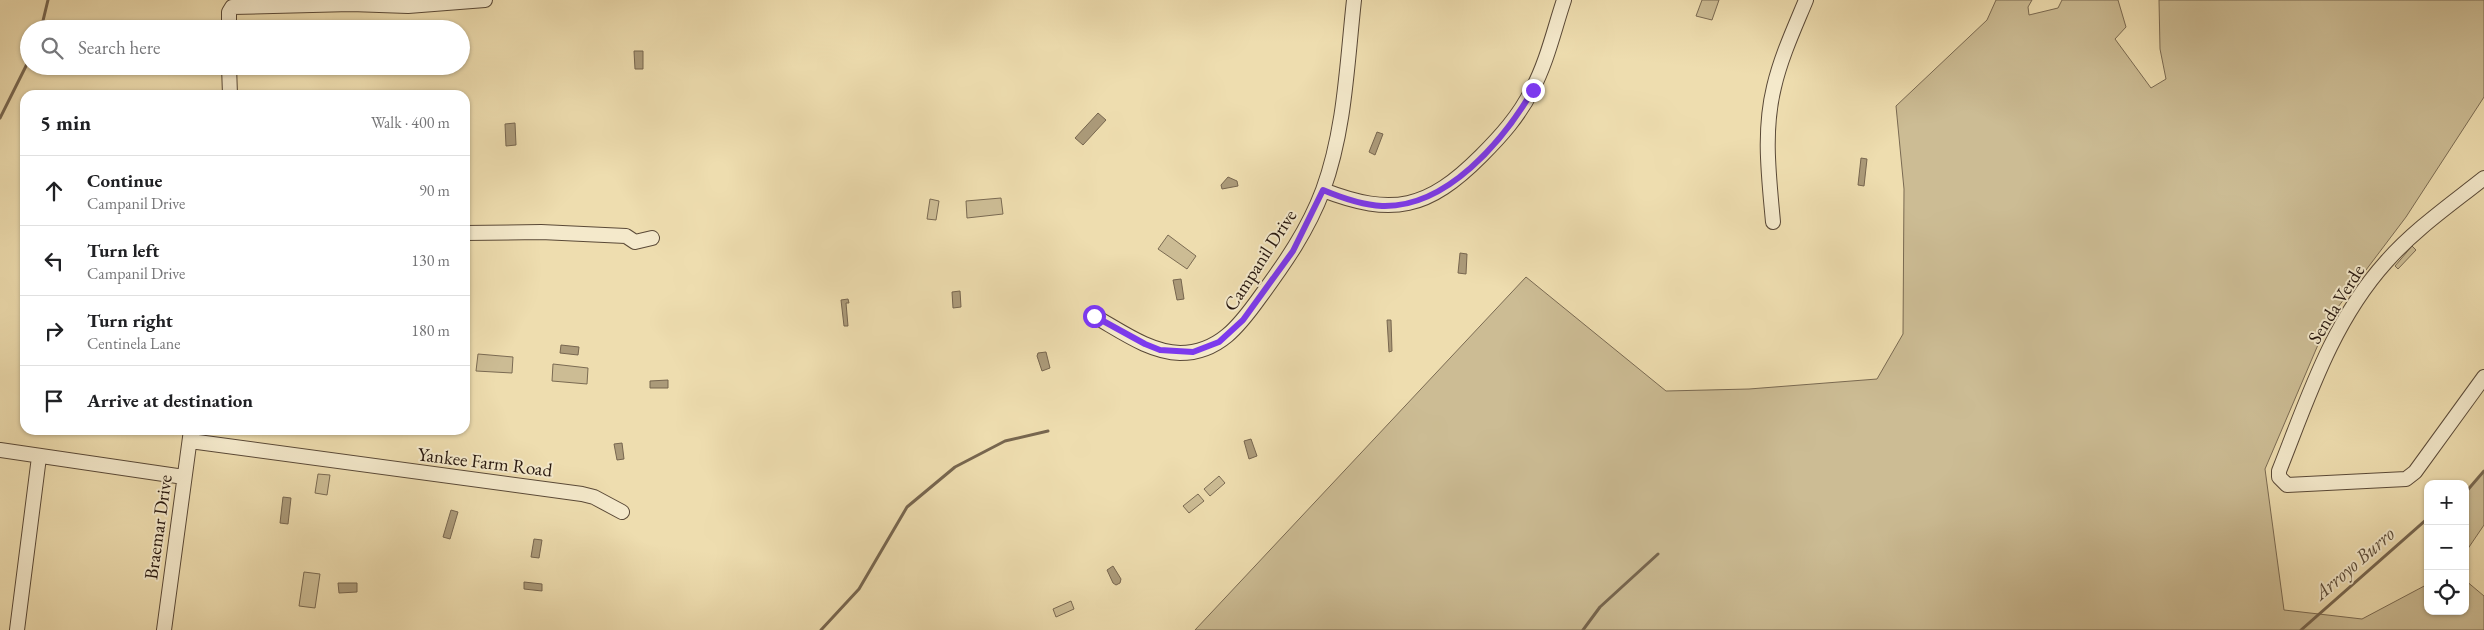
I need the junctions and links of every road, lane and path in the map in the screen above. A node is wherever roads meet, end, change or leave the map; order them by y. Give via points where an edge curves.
1 (485, 0) edge
2 (1354, 0) edge
3 (1564, 0) edge
4 (1806, 0) edge
5 (229, 20) edge
6 (229, 75) edge
7 (230, 90) edge
8 (2484, 178) edge
9 (1323, 190) junction
10 (1773, 222) dead end
11 (470, 233) edge
12 (652, 238) dead end
13 (1094, 316) dead end
14 (2484, 377) edge
15 (191, 435) edge
16 (0, 450) edge
17 (39, 457) junction
18 (184, 477) junction
19 (622, 512) dead end
20 (17, 630) edge
21 (164, 630) edge

1 - 5 street via 408,6 232,7
2 - 9 street, Campanil Drive via 1338,136
3 - 9 street via 1542,69 1521,110 1499,139 1456,180 1415,202 1392,206 1363,204
4 - 10 street via 1780,64 1769,113 1768,171
6 - 7 street
8 - 14 street, Senda Verde via 2402,245 2366,286 2342,322 2321,364 2279,471 2281,481 2287,484 2406,479 2415,472
9 - 13 street, Campanil Drive via 1293,251 1243,320 1219,342 1193,352 1160,350
11 - 12 street via 626,236 635,242
15 - 18 street, Braemar Drive
15 - 19 street, Yankee Farm Road via 582,494
16 - 17 street
17 - 18 street
17 - 20 street
18 - 21 street, Braemar Drive

